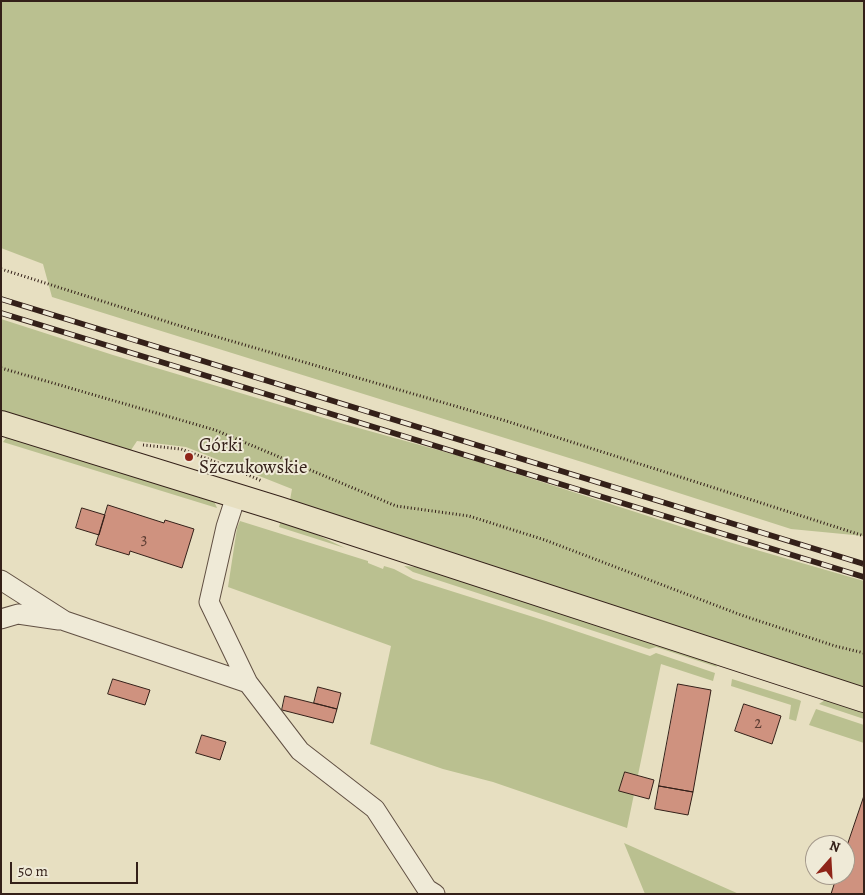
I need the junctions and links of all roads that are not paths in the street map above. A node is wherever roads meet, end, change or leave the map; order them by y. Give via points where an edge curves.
1 (1, 423) edge
2 (236, 496) junction
3 (1, 580) edge
4 (1, 619) edge
5 (65, 621) junction
6 (248, 683) junction
7 (864, 700) edge
8 (435, 894) edge

1 - 2 main road
2 - 6 lane via 209,602
2 - 7 main road
3 - 5 lane
4 - 5 lane via 18,614
5 - 6 lane
6 - 8 lane via 300,751 375,809 427,889

